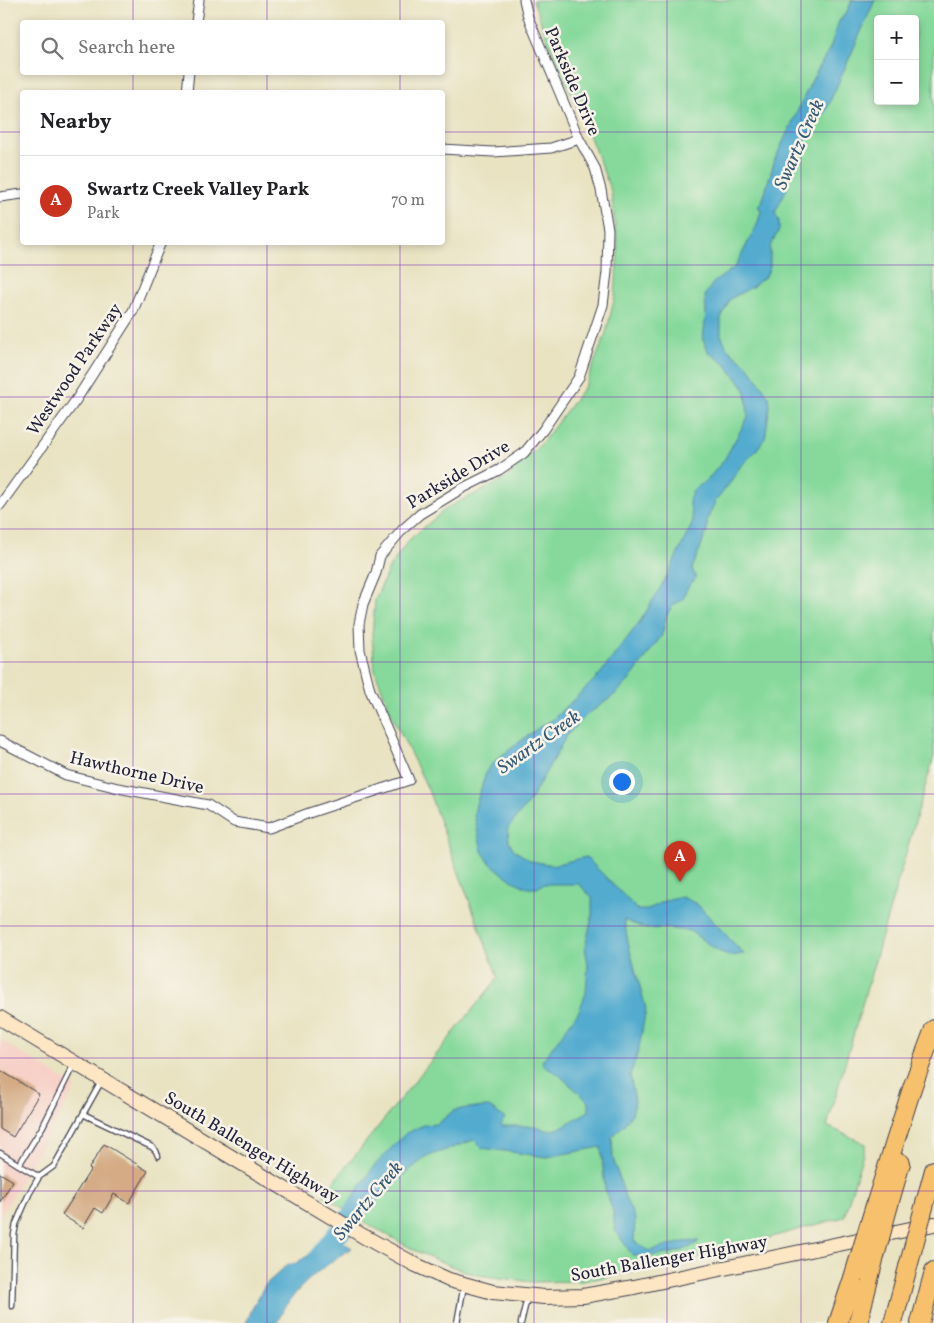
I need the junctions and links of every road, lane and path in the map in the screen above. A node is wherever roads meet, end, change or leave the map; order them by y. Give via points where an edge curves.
1 (199, 0) edge
2 (524, 0) edge
3 (196, 20) edge
4 (190, 75) edge
5 (187, 90) edge
6 (579, 139) junction
7 (445, 149) edge
8 (20, 194) edge
9 (0, 197) edge
10 (160, 245) edge
11 (0, 505) edge
12 (0, 741) edge
13 (409, 780) joint
14 (0, 1018) edge
15 (934, 1029) edge
16 (934, 1037) edge
17 (74, 1062) junction
18 (103, 1080) junction
19 (83, 1114) junction
20 (0, 1153) edge
21 (158, 1156) dead end
22 (19, 1165) junction
23 (934, 1170) edge
24 (39, 1178) junction
25 (883, 1201) junction
26 (934, 1224) edge
27 (934, 1271) edge
28 (862, 1277) junction
29 (464, 1284) junction
30 (527, 1295) junction
31 (12, 1306) dead end
32 (457, 1323) edge
33 (521, 1323) edge
34 (838, 1323) edge
35 (858, 1323) edge
36 (893, 1323) edge
37 (920, 1323) edge

1 - 3 street
2 - 6 street, Parkside Drive via 528,17
4 - 5 street
6 - 7 street via 551,148 494,152
6 - 13 street, Parkside Drive via 595,168 608,229 603,305 579,378 524,453 420,514 403,529 380,556 363,604 359,624 360,650 370,690
8 - 9 street
10 - 11 street, Westwood Parkway via 133,312 76,400
12 - 13 street, Hawthorne Drive via 66,775 208,805 234,822 269,828
14 - 17 street, South Ballenger Highway
15 - 25 highway via 913,1085
16 - 25 highway via 918,1100
17 - 18 street, South Ballenger Highway
17 - 22 lane via 43,1126
18 - 19 lane
18 - 29 street, South Ballenger Highway via 363,1236 416,1265
19 - 21 lane via 152,1147
19 - 24 lane via 54,1166
20 - 22 lane
22 - 24 lane
23 - 36 highway, bridge
24 - 31 lane via 16,1224
25 - 28 highway, bridge
26 - 30 street, South Ballenger Highway via 583,1296
27 - 37 highway
28 - 34 highway
28 - 35 highway
29 - 30 street, South Ballenger Highway via 493,1292
29 - 32 lane
30 - 33 lane

